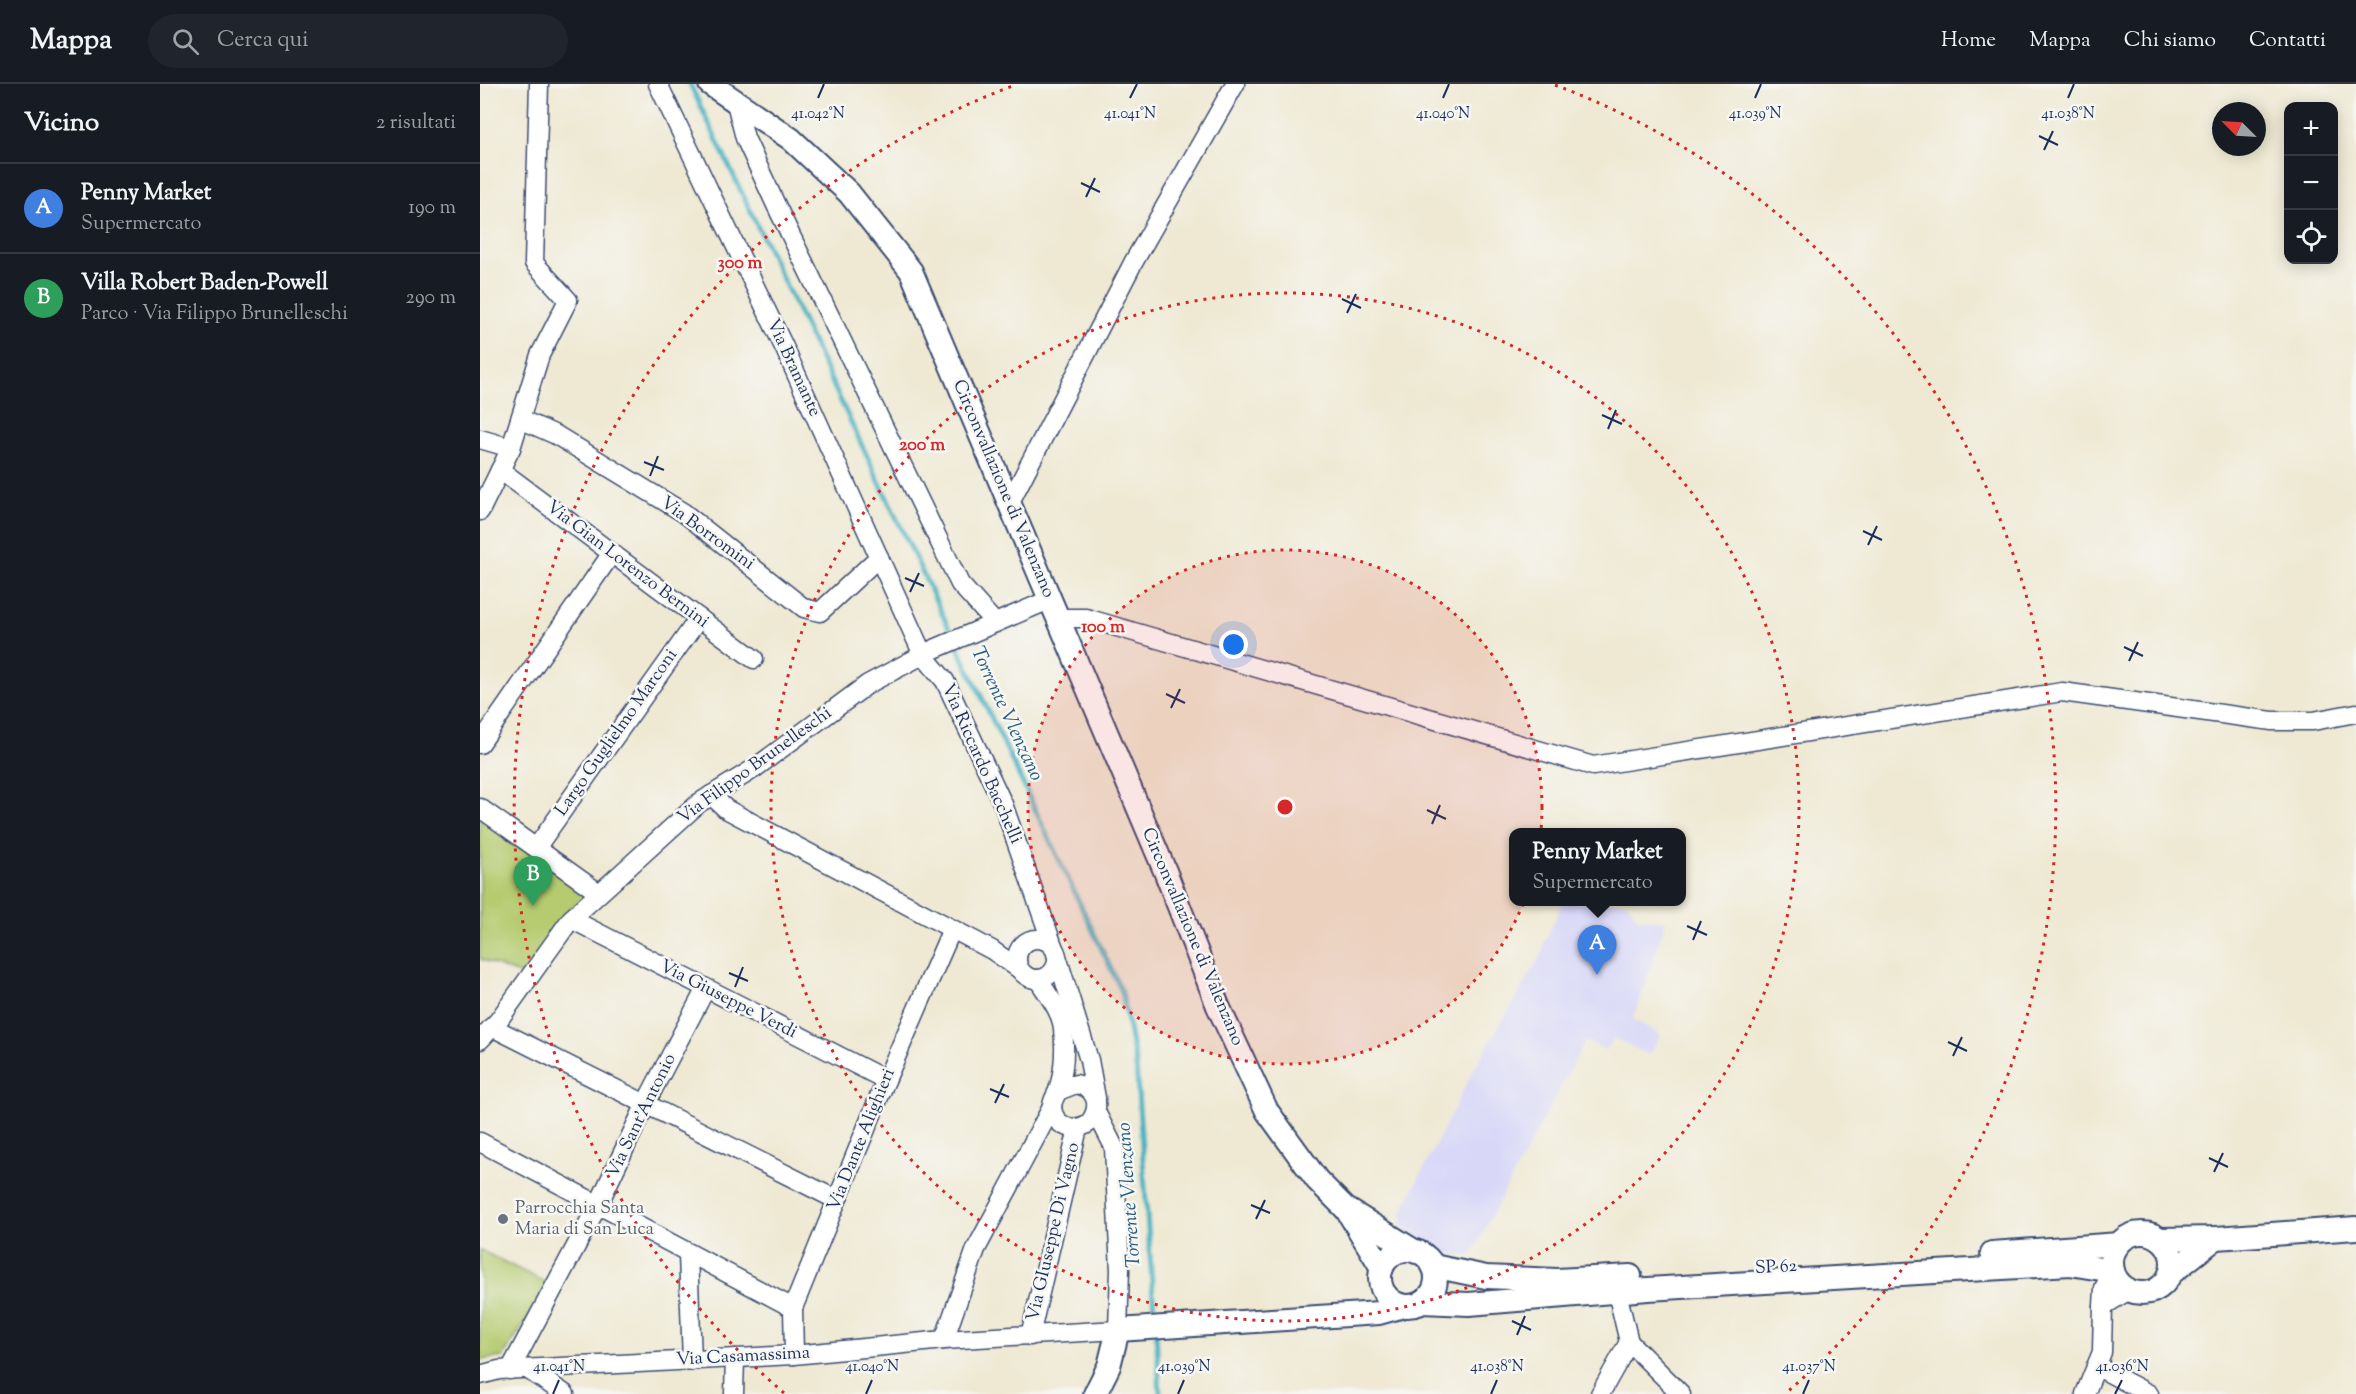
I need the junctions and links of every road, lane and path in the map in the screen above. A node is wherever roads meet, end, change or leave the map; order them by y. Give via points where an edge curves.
1 (539, 84) edge
2 (658, 84) edge
3 (1234, 84) edge
4 (719, 89) edge
5 (520, 419) junction
6 (480, 439) edge
7 (511, 448) junction
8 (500, 470) junction
9 (1009, 504) junction
10 (480, 511) edge
11 (612, 553) junction
12 (879, 557) junction
13 (1053, 609) junction
14 (699, 618) junction
15 (995, 623) junction
16 (928, 653) junction
17 (754, 659) dead end
18 (2356, 713) edge
19 (480, 744) edge
20 (711, 795) junction
21 (480, 808) edge
22 (536, 848) junction
23 (599, 893) junction
24 (571, 919) junction
25 (952, 929) junction
26 (1054, 950) junction
27 (1019, 969) junction
28 (1038, 979) junction
29 (705, 990) junction
30 (486, 1034) edge
31 (886, 1080) junction
32 (1055, 1099) junction
33 (646, 1104) junction
34 (1096, 1105) junction
35 (1078, 1128) junction
36 (480, 1142) edge
37 (837, 1200) junction
38 (599, 1203) junction
39 (1345, 1208) junction
40 (2356, 1228) edge
41 (2160, 1239) junction
42 (2216, 1239) junction
43 (2119, 1244) junction
44 (1416, 1252) junction
45 (688, 1254) junction
46 (1433, 1266) junction
47 (2114, 1271) junction
48 (2170, 1274) junction
49 (1382, 1277) junction
50 (2129, 1290) junction
51 (1617, 1292) junction
52 (1413, 1304) junction
53 (2103, 1306) junction
54 (793, 1308) junction
55 (1339, 1314) junction
56 (1125, 1330) junction
57 (1030, 1336) junction
58 (944, 1340) junction
59 (1629, 1342) junction
60 (794, 1355) junction
61 (735, 1358) junction
62 (692, 1361) junction
63 (2096, 1366) junction
64 (519, 1369) junction
65 (480, 1375) edge
66 (565, 1394) edge
67 (734, 1394) edge
68 (1095, 1394) edge
69 (1600, 1394) edge
70 (1681, 1394) edge
71 (2085, 1394) edge
72 (2149, 1394) edge

1 - 5 street via 534,263 568,300 540,355
2 - 12 street, Via Bramante
3 - 9 street via 1133,262
4 - 9 main road, Circonvallazione di Valenzano via 791,139 849,193 911,271
4 - 15 street via 960,584
5 - 7 street
5 - 12 street, Via Borromini via 556,435 684,513 804,608 820,612
6 - 7 street
7 - 8 street
8 - 10 street
8 - 11 street, Via Gian Lorenzo Bernini
9 - 13 main road, Circonvallazione di Valenzano
11 - 14 street, Via Gian Lorenzo Bernini
11 - 19 street
12 - 16 street, Via Bramante
13 - 15 street, Via Filippo Brunelleschi
13 - 18 street via 1593,766 2062,692 2272,721 2313,721
13 - 39 main road, Circonvallazione di Valenzano via 1218,1006 1267,1111 1317,1180
14 - 17 street, Via Gian Lorenzo Bernini
14 - 22 street, Largo Guglielmo Marconi
15 - 16 street, Via Filippo Brunelleschi
16 - 20 street, Via Filippo Brunelleschi via 868,684 755,768
16 - 26 street, Via Riccardo Bacchelli via 1003,804
20 - 23 street, Via Filippo Brunelleschi
20 - 25 street via 726,809
21 - 22 street
22 - 23 street
23 - 24 street, Via Filippo Brunelleschi
24 - 29 street, Via Giuseppe Verdi
24 - 30 street, Via Filippo Brunelleschi
25 - 27 street
25 - 31 street, Via Dante Alighieri
26 - 27 street via 1037,940 1026,943 1018,953
26 - 28 street via 1054,969
26 - 34 street, Via Riccardo Bacchelli via 1089,1060
27 - 28 street via 1027,977
28 - 32 street via 1063,1027
29 - 31 street, Via Giuseppe Verdi
29 - 33 street, Via Sant'Antonio
30 - 33 street
31 - 37 street, Via Dante Alighieri
32 - 34 street via 1076,1084 1087,1087
32 - 35 street via 1060,1123
32 - 58 street via 976,1249
33 - 37 street
33 - 38 street, Via Sant'Antonio
34 - 35 street via 1090,1122
34 - 56 street via 1114,1147
35 - 57 street, Via GIuseppe Di Vagno
36 - 38 street
37 - 54 street, Via Dante Alighieri
38 - 45 street
38 - 64 street, Via Sant'Antonio
39 - 44 main road
39 - 49 main road
40 - 42 main road, SP 62
41 - 42 main road, SP 62
41 - 43 main road, SP 62 via 2134,1234
41 - 48 main road via 2171,1255
42 - 48 main road
43 - 46 main road, SP 62 via 1557,1280 1486,1277
43 - 47 main road via 2114,1252
44 - 46 main road
44 - 49 main road via 1392,1255
45 - 54 street
45 - 62 street
46 - 52 main road via 1435,1282 1428,1297
47 - 50 main road
47 - 51 main road, SP 62 via 2070,1264
47 - 53 street via 2103,1288
48 - 50 main road via 2165,1282 2148,1292
49 - 52 main road via 1389,1299
49 - 55 main road
50 - 53 street
51 - 52 main road, SP 62 via 1468,1304
51 - 59 street
52 - 55 main road, SP 62 via 1379,1313
53 - 63 street via 2102,1352
54 - 60 street, Via Dante Alighieri
55 - 56 main road
56 - 57 street, Via Casamassima
56 - 68 main road
57 - 58 street, Via Casamassima
58 - 60 street, Via Casamassima
59 - 69 street
59 - 70 street
60 - 61 street, Via Casamassima
61 - 62 street, Via Casamassima
61 - 67 street
62 - 64 street, Via Casamassima
63 - 71 street
63 - 72 street
64 - 65 street, Via Casamassima
64 - 66 street

